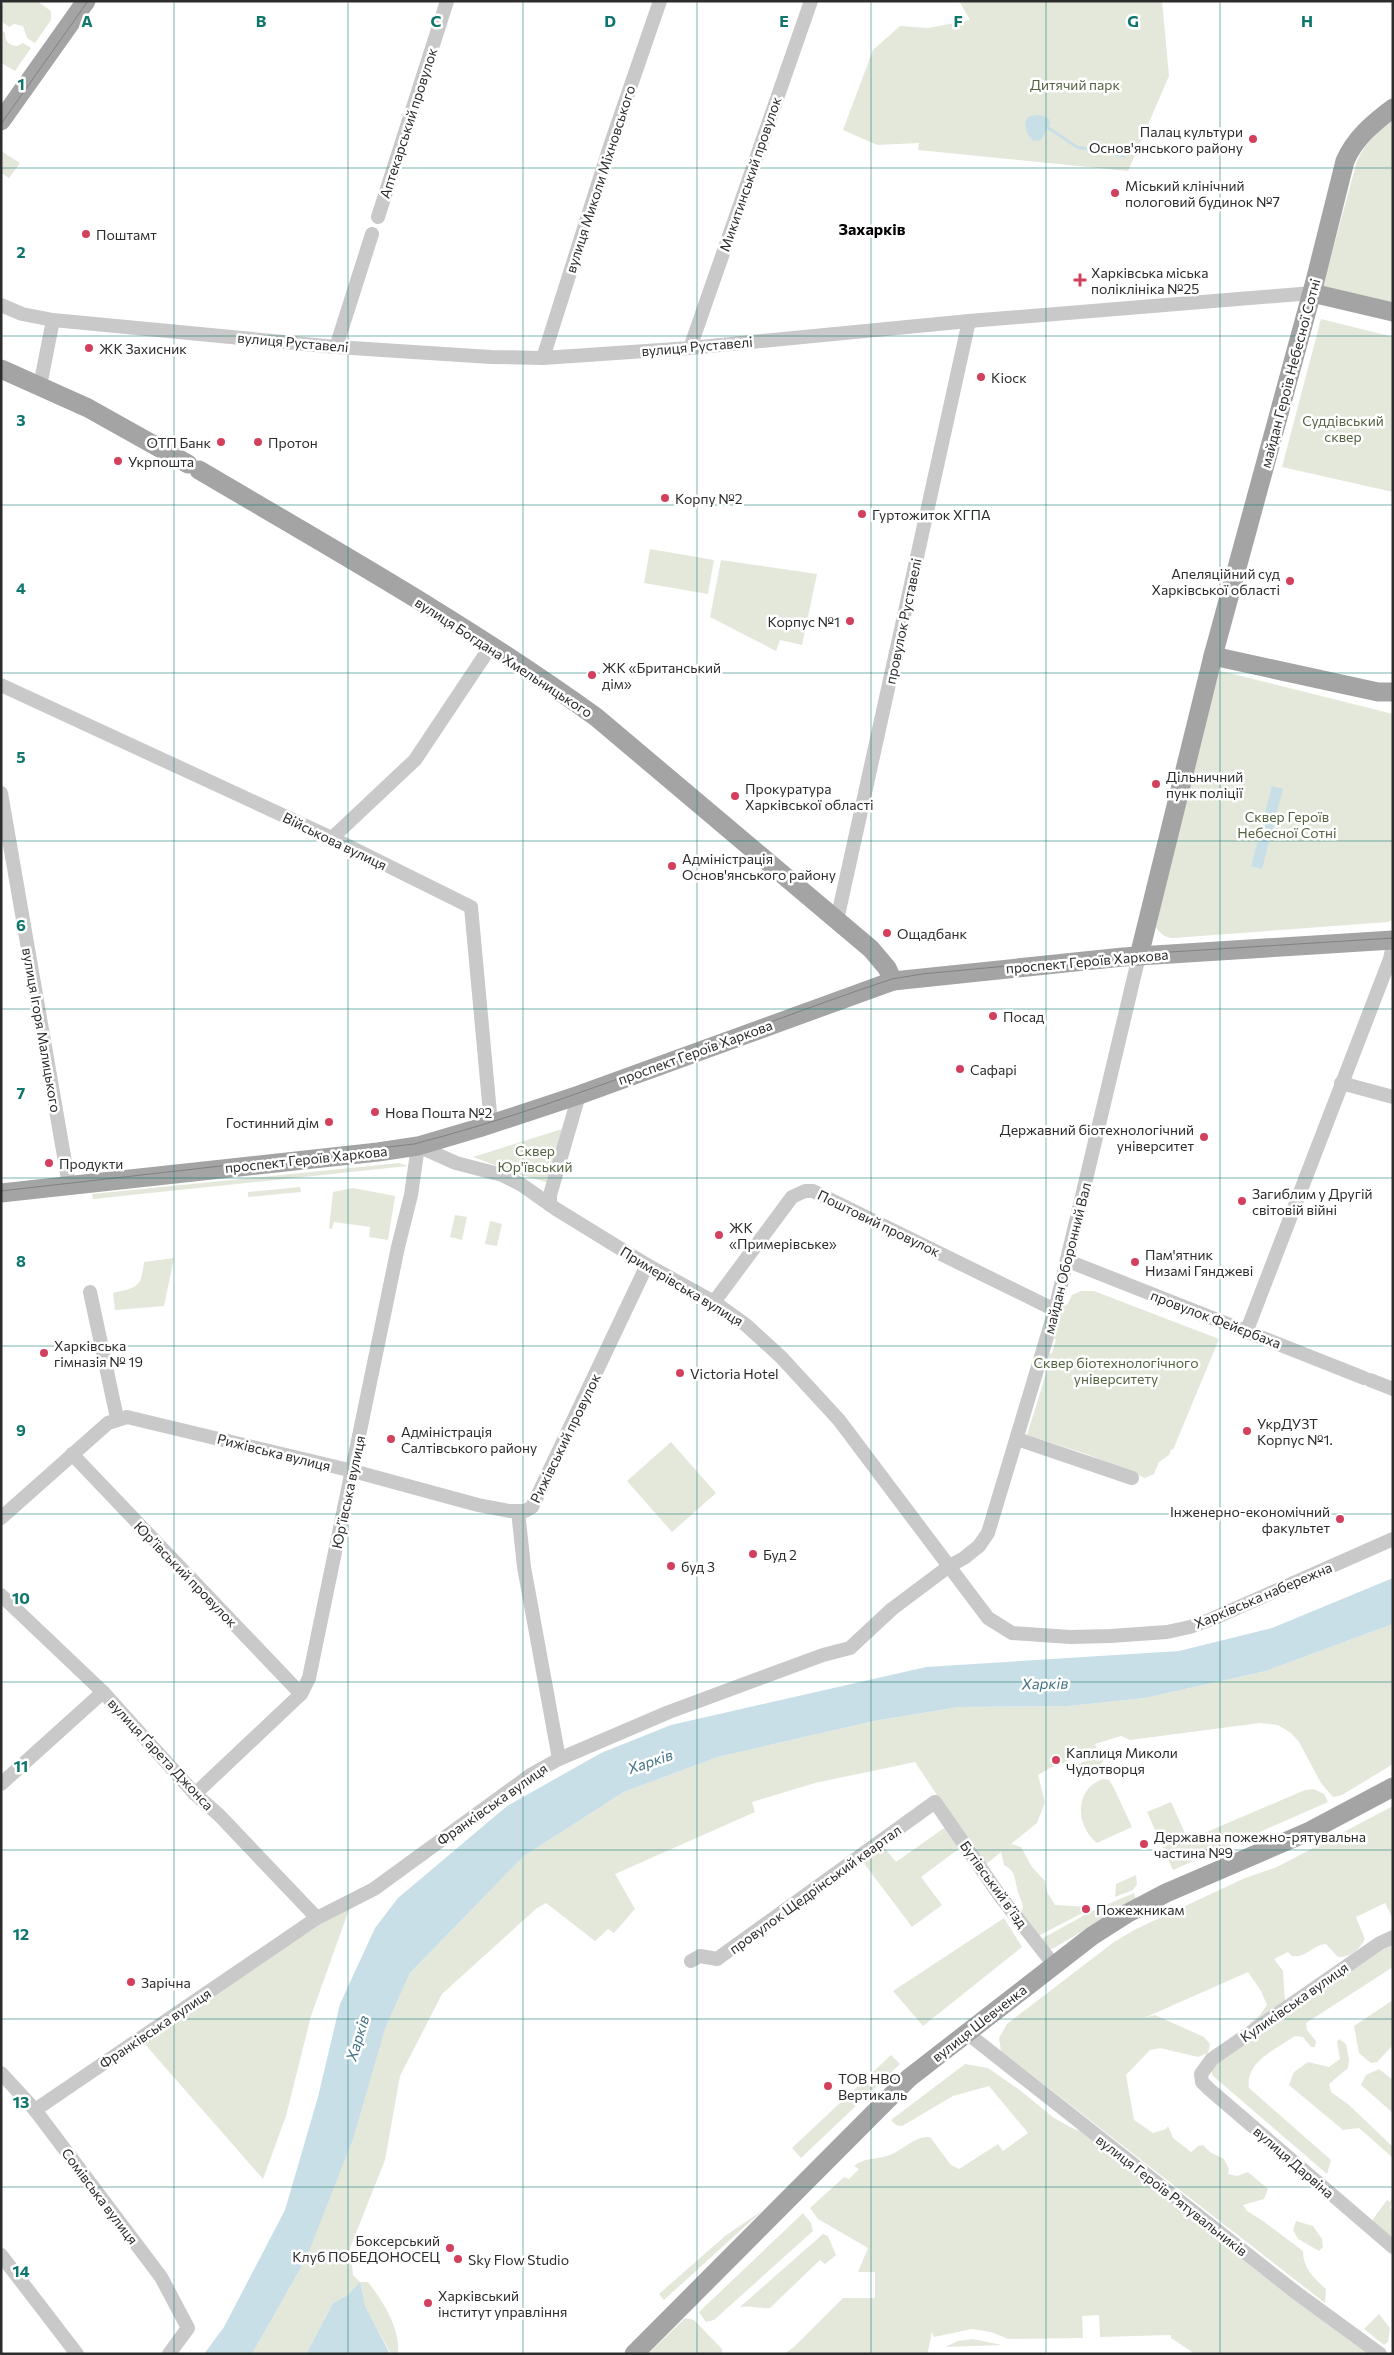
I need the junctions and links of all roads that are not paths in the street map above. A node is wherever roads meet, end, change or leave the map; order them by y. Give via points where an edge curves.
1 (86, 1) edge
2 (447, 1) edge
3 (660, 1) edge
4 (811, 1) edge
5 (1393, 108) edge
6 (1, 121) edge
7 (378, 217) dead end
8 (372, 234) dead end
9 (1312, 293) junction
10 (1, 305) edge
11 (1393, 312) edge
12 (53, 320) junction
13 (969, 321) junction
14 (336, 347) junction
15 (690, 348) junction
16 (543, 358) junction
17 (1, 368) edge
18 (40, 386) junction
19 (491, 646) junction
20 (1213, 656) junction
21 (1, 685) edge
22 (1393, 692) edge
23 (2, 798) edge
24 (332, 838) junction
25 (837, 920) junction
26 (1393, 940) edge
27 (1393, 945) edge
28 (1139, 956) junction
29 (893, 981) junction
30 (1341, 1083) junction
31 (579, 1095) junction
32 (1393, 1097) edge
33 (491, 1124) junction
34 (418, 1146) junction
35 (68, 1182) junction
36 (1, 1193) edge
37 (550, 1206) junction
38 (1068, 1261) junction
39 (647, 1265) junction
40 (90, 1292) dead end
41 (714, 1302) junction
42 (1055, 1310) junction
43 (1247, 1330) junction
44 (1393, 1389) edge
45 (117, 1418) junction
46 (1017, 1439) junction
47 (72, 1454) junction
48 (353, 1471) junction
49 (1132, 1478) dead end
50 (518, 1511) junction
51 (1, 1518) edge
52 (1393, 1539) edge
53 (948, 1567) junction
54 (1, 1595) edge
55 (103, 1692) junction
56 (300, 1694) junction
57 (559, 1759) junction
58 (1, 1784) edge
59 (1393, 1787) edge
60 (195, 1794) junction
61 (935, 1802) joint
62 (317, 1918) junction
63 (1393, 1937) edge
64 (691, 1962) dead end
65 (1054, 1965) junction
66 (967, 2032) junction
67 (1, 2073) edge
68 (1201, 2074) joint
69 (35, 2110) junction
70 (1393, 2247) edge
71 (1, 2255) edge
72 (77, 2354) edge
73 (169, 2354) edge
74 (634, 2354) edge
75 (1380, 2354) edge

1 - 6 main road
2 - 7 street, Аптекарський провулок
3 - 16 street, вулиця Миколи Міхновського
4 - 15 street, Микитинський провулок
5 - 9 main road, майдан Героїв Небесної Сотні via 1351,147
8 - 14 street
9 - 11 main road, вулиця Руставелі
9 - 13 street, вулиця Руставелі
9 - 20 main road, майдан Героїв Небесної Сотні
10 - 12 street, вулиця Руставелі via 22,314
12 - 14 street, вулиця Руставелі
12 - 18 street
13 - 15 street, вулиця Руставелі
13 - 25 street, провулок Руставелі
14 - 16 street, вулиця Руставелі
15 - 16 street, вулиця Руставелі
17 - 18 main road, вулиця Богдана Хмельницького
18 - 19 main road, вулиця Богдана Хмельницького via 88,408 193,467
19 - 24 street via 415,760
19 - 25 main road, вулиця Богдана Хмельницького via 596,717
20 - 22 main road via 1378,692
20 - 28 main road, майдан Героїв Небесної Сотні
21 - 24 street, Військова вулиця
23 - 35 street, вулиця Ігоря Малицького
24 - 33 street, Військова вулиця via 471,907
25 - 29 main road, вулиця Богдана Хмельницького via 871,949
26 - 28 main road, проспект Героїв Харкова
27 - 30 street
28 - 29 main road, проспект Героїв Харкова
28 - 38 street, майдан Оборонний Вал
29 - 31 main road, проспект Героїв Харкова
30 - 32 street
30 - 43 street
31 - 33 main road, проспект Героїв Харкова
31 - 37 street via 550,1195
33 - 34 main road, проспект Героїв Харкова
34 - 35 main road, проспект Героїв Харкова
34 - 37 street, Примерівська вулиця via 456,1164 502,1175
34 - 48 street, Юр’ївська вулиця via 411,1195
35 - 36 main road, проспект Героїв Харкова
37 - 39 street, Примерівська вулиця
38 - 42 street, майдан Оборонний Вал
38 - 43 street, провулок Фейєрбаха
39 - 41 street, Примерівська вулиця
39 - 50 street, Рижівський провулок via 532,1507
40 - 45 street
41 - 42 street, Поштовий провулок via 792,1197 813,1191
41 - 53 street, Примерівська вулиця via 746,1325 781,1357 839,1420
42 - 46 street, майдан Оборонний Вал
43 - 44 street, провулок Фейєрбаха
45 - 47 street
45 - 48 street, Рижівська вулиця via 137,1418
46 - 49 street
46 - 53 street, Франківська вулиця via 988,1533 979,1546
47 - 51 street
47 - 56 street, Юр’ївський провулок
48 - 50 street, Рижівська вулиця via 478,1504
48 - 56 street, Юр’ївська вулиця via 310,1678
50 - 57 street, Рижівський провулок via 524,1567
52 - 53 street, Харківська набережна via 1190,1627 1111,1636 1012,1633 988,1618
53 - 57 street, Франківська вулиця via 892,1609 850,1648 822,1655 669,1712
54 - 55 street, вулиця Ґарета Джонса
55 - 58 street
55 - 60 street, вулиця Ґарета Джонса
56 - 60 street, Юр’ївська вулиця
57 - 62 street, Франківська вулиця via 532,1774 374,1889
59 - 65 main road, вулиця Шевченка via 1310,1831 1143,1905 1092,1936
60 - 62 street, вулиця Ґарета Джонса
61 - 64 street, провулок Щедрінський квартал via 717,1960 700,1956
61 - 65 street, Бутівський в’їзд via 1000,1896
62 - 69 street, Франківська вулиця
63 - 68 street, Куликівська вулиця via 1212,2059
65 - 66 main road, вулиця Шевченка
66 - 74 main road, вулиця Шевченка via 909,2078 872,2113 811,2179
66 - 75 street, вулиця Героїв Рятувальників via 1294,2291
67 - 69 street, Сомівська вулиця
68 - 70 street, вулиця Дарвіна via 1202,2082 1209,2089
69 - 73 street, Сомівська вулиця via 161,2276 188,2328
71 - 72 street

